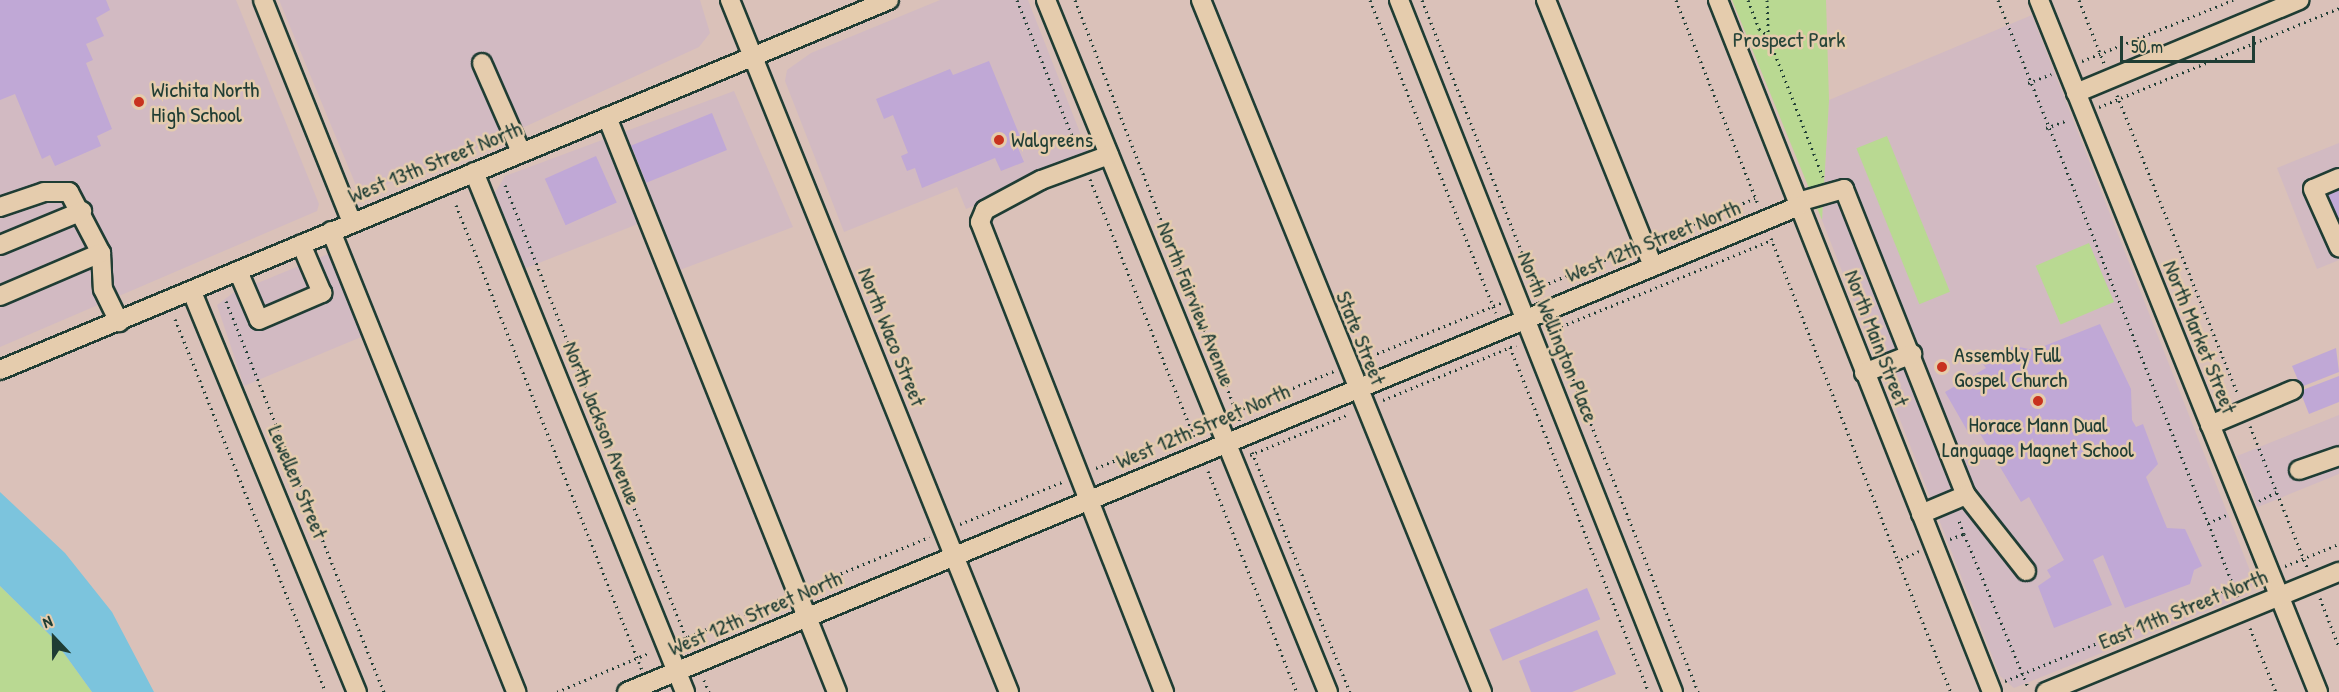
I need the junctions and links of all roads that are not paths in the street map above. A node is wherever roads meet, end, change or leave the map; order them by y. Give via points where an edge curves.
1 (263, 0) edge
2 (730, 0) edge
3 (889, 0) edge
4 (1046, 0) edge
5 (1202, 0) edge
6 (1399, 0) edge
7 (1546, 0) edge
8 (1718, 0) edge
9 (2039, 0) edge
10 (2299, 0) edge
11 (753, 56) junction
12 (482, 63) dead end
13 (2076, 93) junction
14 (607, 117) junction
15 (521, 152) junction
16 (1109, 154) junction
17 (474, 172) junction
18 (2339, 178) edge
19 (1799, 204) junction
20 (0, 207) edge
21 (82, 211) junction
22 (352, 222) junction
23 (331, 231) junction
24 (0, 244) edge
25 (301, 244) junction
26 (2339, 247) edge
27 (101, 253) junction
28 (1653, 266) junction
29 (238, 271) junction
30 (192, 292) junction
31 (0, 296) edge
32 (1525, 319) junction
33 (119, 322) junction
34 (1912, 354) junction
35 (0, 370) edge
36 (1864, 373) junction
37 (1355, 389) junction
38 (2293, 390) dead end
39 (2210, 425) junction
40 (1226, 442) junction
41 (2339, 456) edge
42 (2299, 470) dead end
43 (1966, 495) junction
44 (1087, 500) junction
45 (1921, 514) junction
46 (954, 555) junction
47 (2026, 571) dead end
48 (2339, 572) edge
49 (2279, 596) junction
50 (807, 616) junction
51 (676, 671) junction
52 (1991, 690) edge
53 (357, 692) edge
54 (516, 692) edge
55 (627, 692) edge
56 (685, 692) edge
57 (837, 692) edge
58 (1009, 692) edge
59 (1164, 692) edge
60 (1328, 692) edge
61 (1482, 692) edge
62 (1673, 692) edge
63 (2046, 692) edge
64 (2318, 692) edge

1 - 22 street
2 - 11 street, North Waco Street
3 - 11 street, West 13th Street North
4 - 16 street, North Fairview Avenue
5 - 37 street, State Street
6 - 32 street, North Wellington Place
7 - 28 street
8 - 19 street, North Main Street
9 - 13 street, North Market Street
10 - 13 street
11 - 14 street, West 13th Street North
11 - 46 street, North Waco Street
12 - 15 street
13 - 39 street, North Market Street
14 - 15 street, West 13th Street North
14 - 50 street
15 - 17 street, West 13th Street North
16 - 40 street, North Fairview Avenue
16 - 44 street via 985,210 980,222
17 - 22 street, West 13th Street North
17 - 51 street, North Jackson Avenue
18 - 26 street via 2313,189
19 - 28 street, West 12th Street North
19 - 34 street, West 12th Street North via 1844,189
19 - 36 street, North Main Street
20 - 21 street via 44,192 69,192
21 - 24 street
21 - 27 street
22 - 23 street, West 13th Street North
23 - 25 street, West 13th Street North
23 - 54 street
25 - 29 street, West 13th Street North
25 - 29 street via 322,294 259,320
27 - 31 street
27 - 33 street via 103,289
28 - 32 street, West 12th Street North
29 - 30 street, West 13th Street North
30 - 33 street, West 13th Street North
30 - 53 street, Lewellen Street
32 - 37 street, West 12th Street North
32 - 62 street, North Wellington Place
33 - 35 street, West 13th Street North
34 - 36 street
34 - 43 street
36 - 45 street, North Main Street
37 - 40 street, West 12th Street North
37 - 61 street, State Street
38 - 39 street
39 - 49 street, North Market Street
40 - 44 street, West 12th Street North
40 - 60 street, North Fairview Avenue
41 - 42 street
43 - 45 street
43 - 47 street
44 - 46 street, West 12th Street North
44 - 59 street
45 - 52 street, North Main Street
46 - 50 street, West 12th Street North
46 - 58 street, North Waco Street
48 - 49 street, East 11th Street North
49 - 63 street, East 11th Street North
49 - 64 street, North Market Street
50 - 51 street, West 12th Street North
50 - 57 street
51 - 55 street, West 12th Street North
51 - 56 street, North Jackson Avenue

